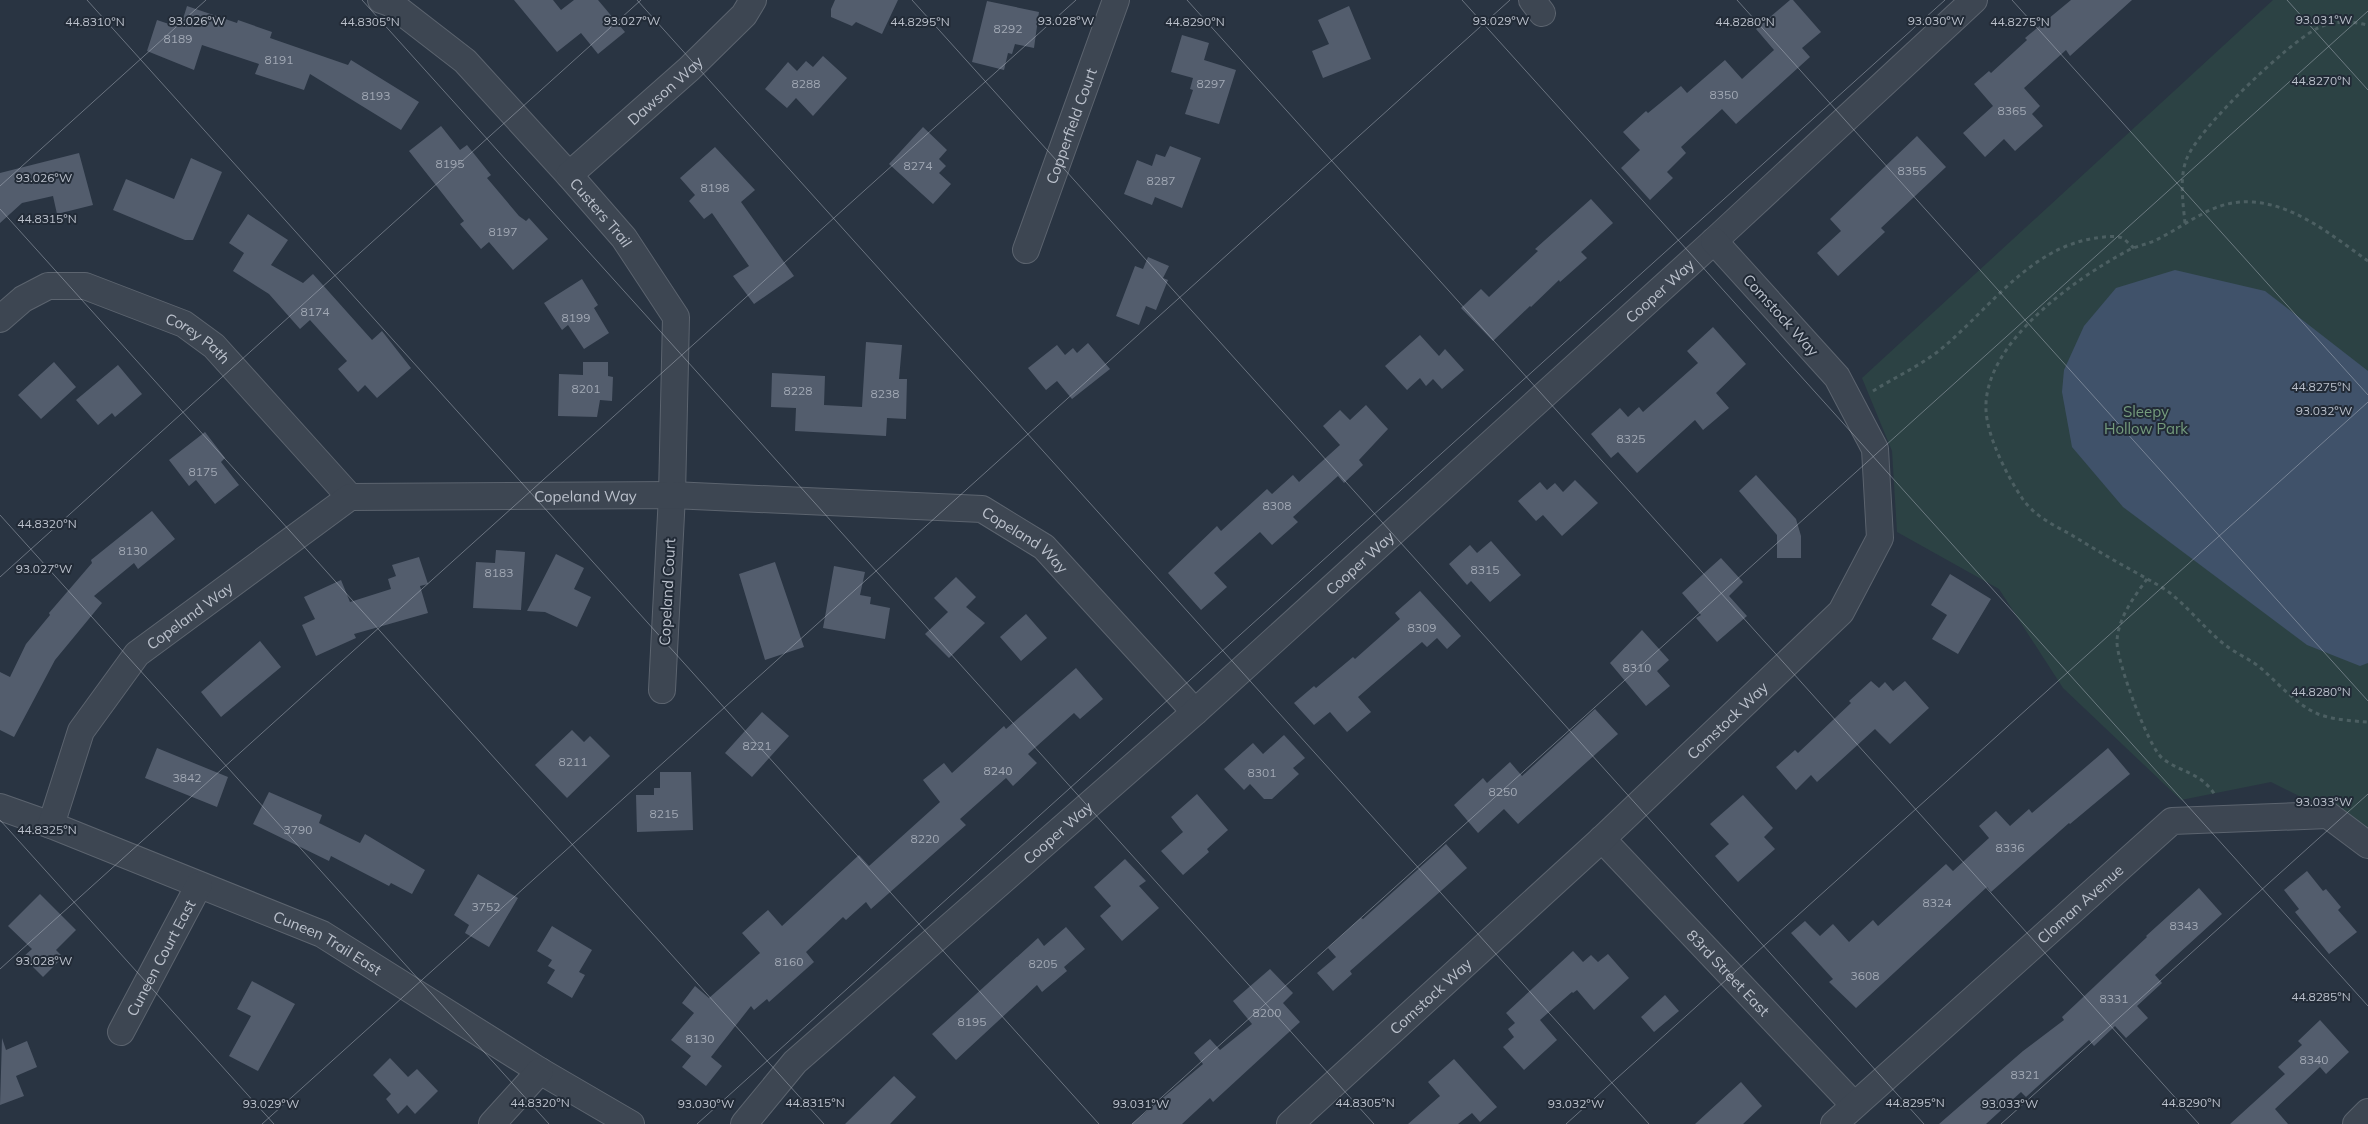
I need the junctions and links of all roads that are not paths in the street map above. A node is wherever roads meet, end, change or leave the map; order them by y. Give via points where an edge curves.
1 (381, 0) edge
2 (753, 0) edge
3 (1116, 0) edge
4 (1974, 0) edge
5 (569, 176) junction
6 (1714, 241) junction
7 (1026, 250) dead end
8 (0, 319) edge
9 (672, 495) junction
10 (350, 497) junction
11 (662, 690) dead end
12 (1195, 712) junction
13 (0, 807) edge
14 (51, 825) junction
15 (1602, 839) junction
16 (2368, 844) edge
17 (199, 885) junction
18 (121, 1032) dead end
19 (540, 1071) junction
20 (1854, 1105) junction
21 (2368, 1112) edge
22 (492, 1124) edge
23 (631, 1124) edge
24 (744, 1124) edge
25 (1290, 1124) edge
26 (1834, 1124) edge
27 (2356, 1124) edge

1 - 5 street, Custers Trail via 390,3 465,61
2 - 5 street, Dawson Way via 744,15 689,69
3 - 7 street, Copperfield Court
4 - 6 street, Cooper Way
5 - 9 street, Custers Trail via 624,238 676,317
6 - 12 street, Cooper Way
6 - 15 street, Comstock Way via 1837,377 1875,449 1880,538 1841,612
8 - 10 street, Corey Path via 23,299 48,286 86,286 184,324 214,346
9 - 10 street, Copeland Way
9 - 11 street, Copeland Court
9 - 12 street, Copeland Way via 982,509 1044,547
10 - 14 street, Copeland Way via 137,654 81,732
12 - 24 street, Cooper Way via 795,1062
13 - 14 street, Cuneen Trail East
14 - 17 street, Cuneen Trail East
15 - 20 street, 83rd Street East
15 - 25 street, Comstock Way
16 - 20 street, Cloman Avenue via 2328,815 2172,821
17 - 18 street, Cuneen Court East
17 - 19 street, Cuneen Trail East via 322,934
19 - 22 street
19 - 23 street, Cuneen Trail East
20 - 26 street, Cloman Avenue
21 - 27 street

